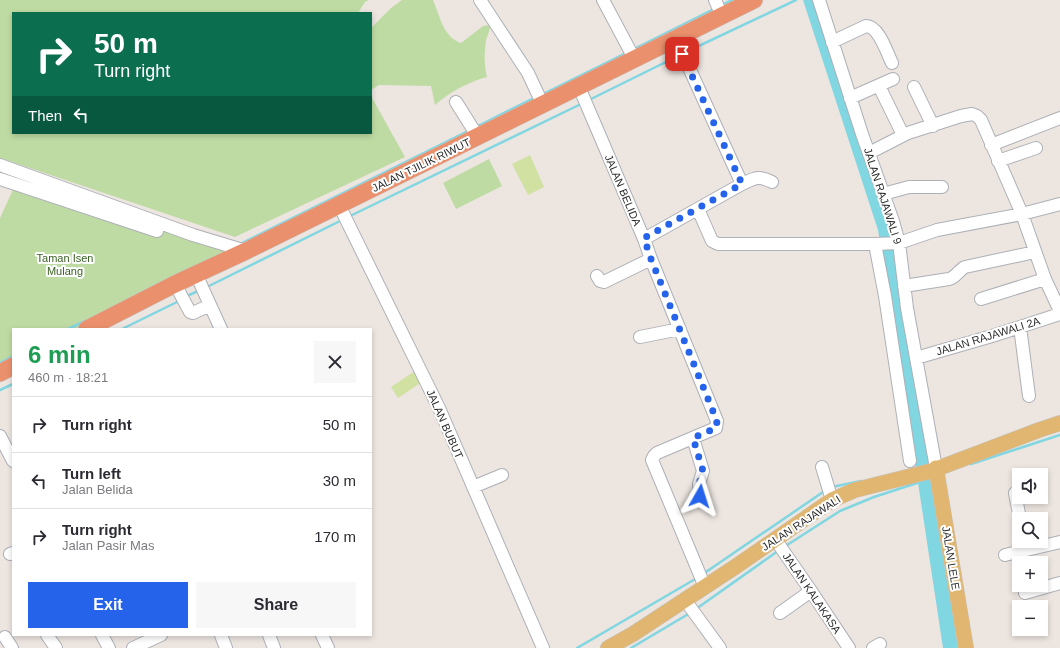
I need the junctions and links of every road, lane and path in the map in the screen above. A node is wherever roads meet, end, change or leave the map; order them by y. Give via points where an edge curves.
1 (480, 0) edge
2 (603, 0) edge
3 (715, 0) edge
4 (754, 0) edge
5 (819, 0) edge
6 (722, 16) junction
7 (676, 39) junction
8 (832, 42) junction
9 (635, 60) junction
10 (892, 63) dead end
11 (893, 79) dead end
12 (879, 86) junction
13 (914, 86) dead end
14 (579, 88) junction
15 (850, 98) junction
16 (456, 102) dead end
17 (543, 104) junction
18 (1060, 118) edge
19 (933, 126) junction
20 (904, 135) junction
21 (478, 137) junction
22 (991, 145) junction
23 (1036, 148) dead end
24 (869, 153) junction
25 (998, 161) junction
26 (0, 165) edge
27 (0, 179) edge
28 (772, 182) dead end
29 (742, 184) junction
30 (942, 187) dead end
31 (883, 194) junction
32 (1060, 204) edge
33 (338, 205) junction
34 (698, 209) junction
35 (1022, 214) junction
36 (644, 238) junction
37 (897, 243) junction
38 (878, 244) junction
39 (246, 251) junction
40 (1035, 252) junction
41 (229, 259) junction
42 (651, 259) junction
43 (196, 274) junction
44 (597, 276) dead end
45 (1045, 279) junction
46 (175, 284) junction
47 (904, 286) junction
48 (981, 299) dead end
49 (210, 305) junction
50 (1060, 311) edge
51 (1060, 314) edge
52 (1020, 327) junction
53 (89, 328) edge
54 (221, 328) edge
55 (680, 329) junction
56 (640, 337) dead end
57 (916, 358) junction
58 (12, 367) edge
59 (0, 373) edge
60 (1028, 396) dead end
61 (1060, 423) edge
62 (0, 436) edge
63 (693, 438) junction
64 (12, 459) edge
65 (910, 461) dead end
66 (822, 467) dead end
67 (928, 471) junction
68 (502, 475) dead end
69 (473, 487) junction
70 (700, 496) dead end
71 (832, 500) junction
72 (775, 539) junction
73 (1060, 542) edge
74 (1048, 543) edge
75 (1021, 548) edge
76 (1005, 555) dead end
77 (1060, 583) edge
78 (705, 587) junction
79 (811, 590) junction
80 (1025, 593) dead end
81 (685, 600) junction
82 (780, 613) dead end
83 (48, 636) edge
84 (103, 636) edge
85 (159, 636) edge
86 (269, 636) edge
87 (322, 636) edge
88 (5, 637) dead end
89 (12, 648) edge
90 (56, 648) edge
91 (109, 648) edge
92 (132, 648) edge
93 (274, 648) edge
94 (328, 648) edge
95 (543, 648) edge
96 (608, 648) edge
97 (720, 648) edge
98 (849, 648) edge
99 (966, 648) edge

1 - 17 street via 528,73
2 - 9 street
3 - 6 street
4 - 6 highway, JALAN TJILIK RIWUT
5 - 8 street, JALAN RAJAWALI 9
6 - 7 highway, JALAN TJILIK RIWUT
7 - 9 highway, JALAN TJILIK RIWUT
7 - 29 street
8 - 10 street via 869,26 877,31
8 - 15 street, JALAN RAJAWALI 9
9 - 14 highway, JALAN TJILIK RIWUT
11 - 12 street
12 - 15 street
12 - 20 street
13 - 19 street
14 - 17 highway, JALAN TJILIK RIWUT
14 - 36 street, JALAN BELIDA
15 - 24 street, JALAN RAJAWALI 9
16 - 21 street
17 - 21 highway, JALAN TJILIK RIWUT
18 - 22 street
19 - 20 street
19 - 22 street via 972,114 981,120
20 - 24 street
21 - 33 highway, JALAN TJILIK RIWUT
22 - 25 street
23 - 25 street
24 - 31 street, JALAN RAJAWALI 9
25 - 35 street
26 - 39 street via 193,235
27 - 41 street via 225,253
28 - 29 street via 760,177
29 - 34 street
30 - 31 street via 909,187
31 - 37 street, JALAN RAJAWALI 9 via 893,221
32 - 35 street
33 - 39 highway, JALAN TJILIK RIWUT
33 - 69 street, JALAN BUBUT via 436,402
34 - 36 street
34 - 38 street via 712,241 718,244
35 - 37 street via 937,230
35 - 40 street
36 - 42 street, JALAN BELIDA
37 - 38 street
37 - 47 street, JALAN RAJAWALI 9
38 - 65 street
39 - 41 highway, JALAN TJILIK RIWUT
40 - 45 street
40 - 47 street via 966,267 959,270 953,278
41 - 43 highway, JALAN TJILIK RIWUT
42 - 44 street via 604,282
42 - 55 street, JALAN BELIDA
43 - 46 highway, JALAN TJILIK RIWUT
43 - 49 street
45 - 48 street
45 - 50 street
46 - 49 street via 190,312 194,313
46 - 53 highway, JALAN TJILIK RIWUT
47 - 57 street, JALAN RAJAWALI 9
49 - 54 street
51 - 52 street, JALAN RAJAWALI 2A
52 - 57 street, JALAN RAJAWALI 2A
52 - 60 street
55 - 56 street
55 - 63 street, JALAN BELIDA via 717,421 716,428
57 - 67 street, JALAN RAJAWALI 9
58 - 59 highway
61 - 67 main road, JALAN RAJAWALI
62 - 64 street
63 - 70 street via 703,471 699,484
63 - 78 street via 657,453 652,462
66 - 71 street
67 - 71 main road, JALAN RAJAWALI via 855,490
67 - 99 main road, JALAN LELE
68 - 69 street
69 - 95 street, JALAN BUBUT
71 - 72 main road, JALAN RAJAWALI
72 - 78 main road, JALAN RAJAWALI
72 - 79 street, JALAN KALAKASA
73 - 74 street
75 - 76 street
77 - 80 street
78 - 81 main road, JALAN RAJAWALI
79 - 82 street
79 - 98 street, JALAN KALAKASA
81 - 96 main road, JALAN RAJAWALI
81 - 97 street
83 - 90 street
84 - 91 street
85 - 92 street
86 - 93 street
87 - 94 street
88 - 89 street

